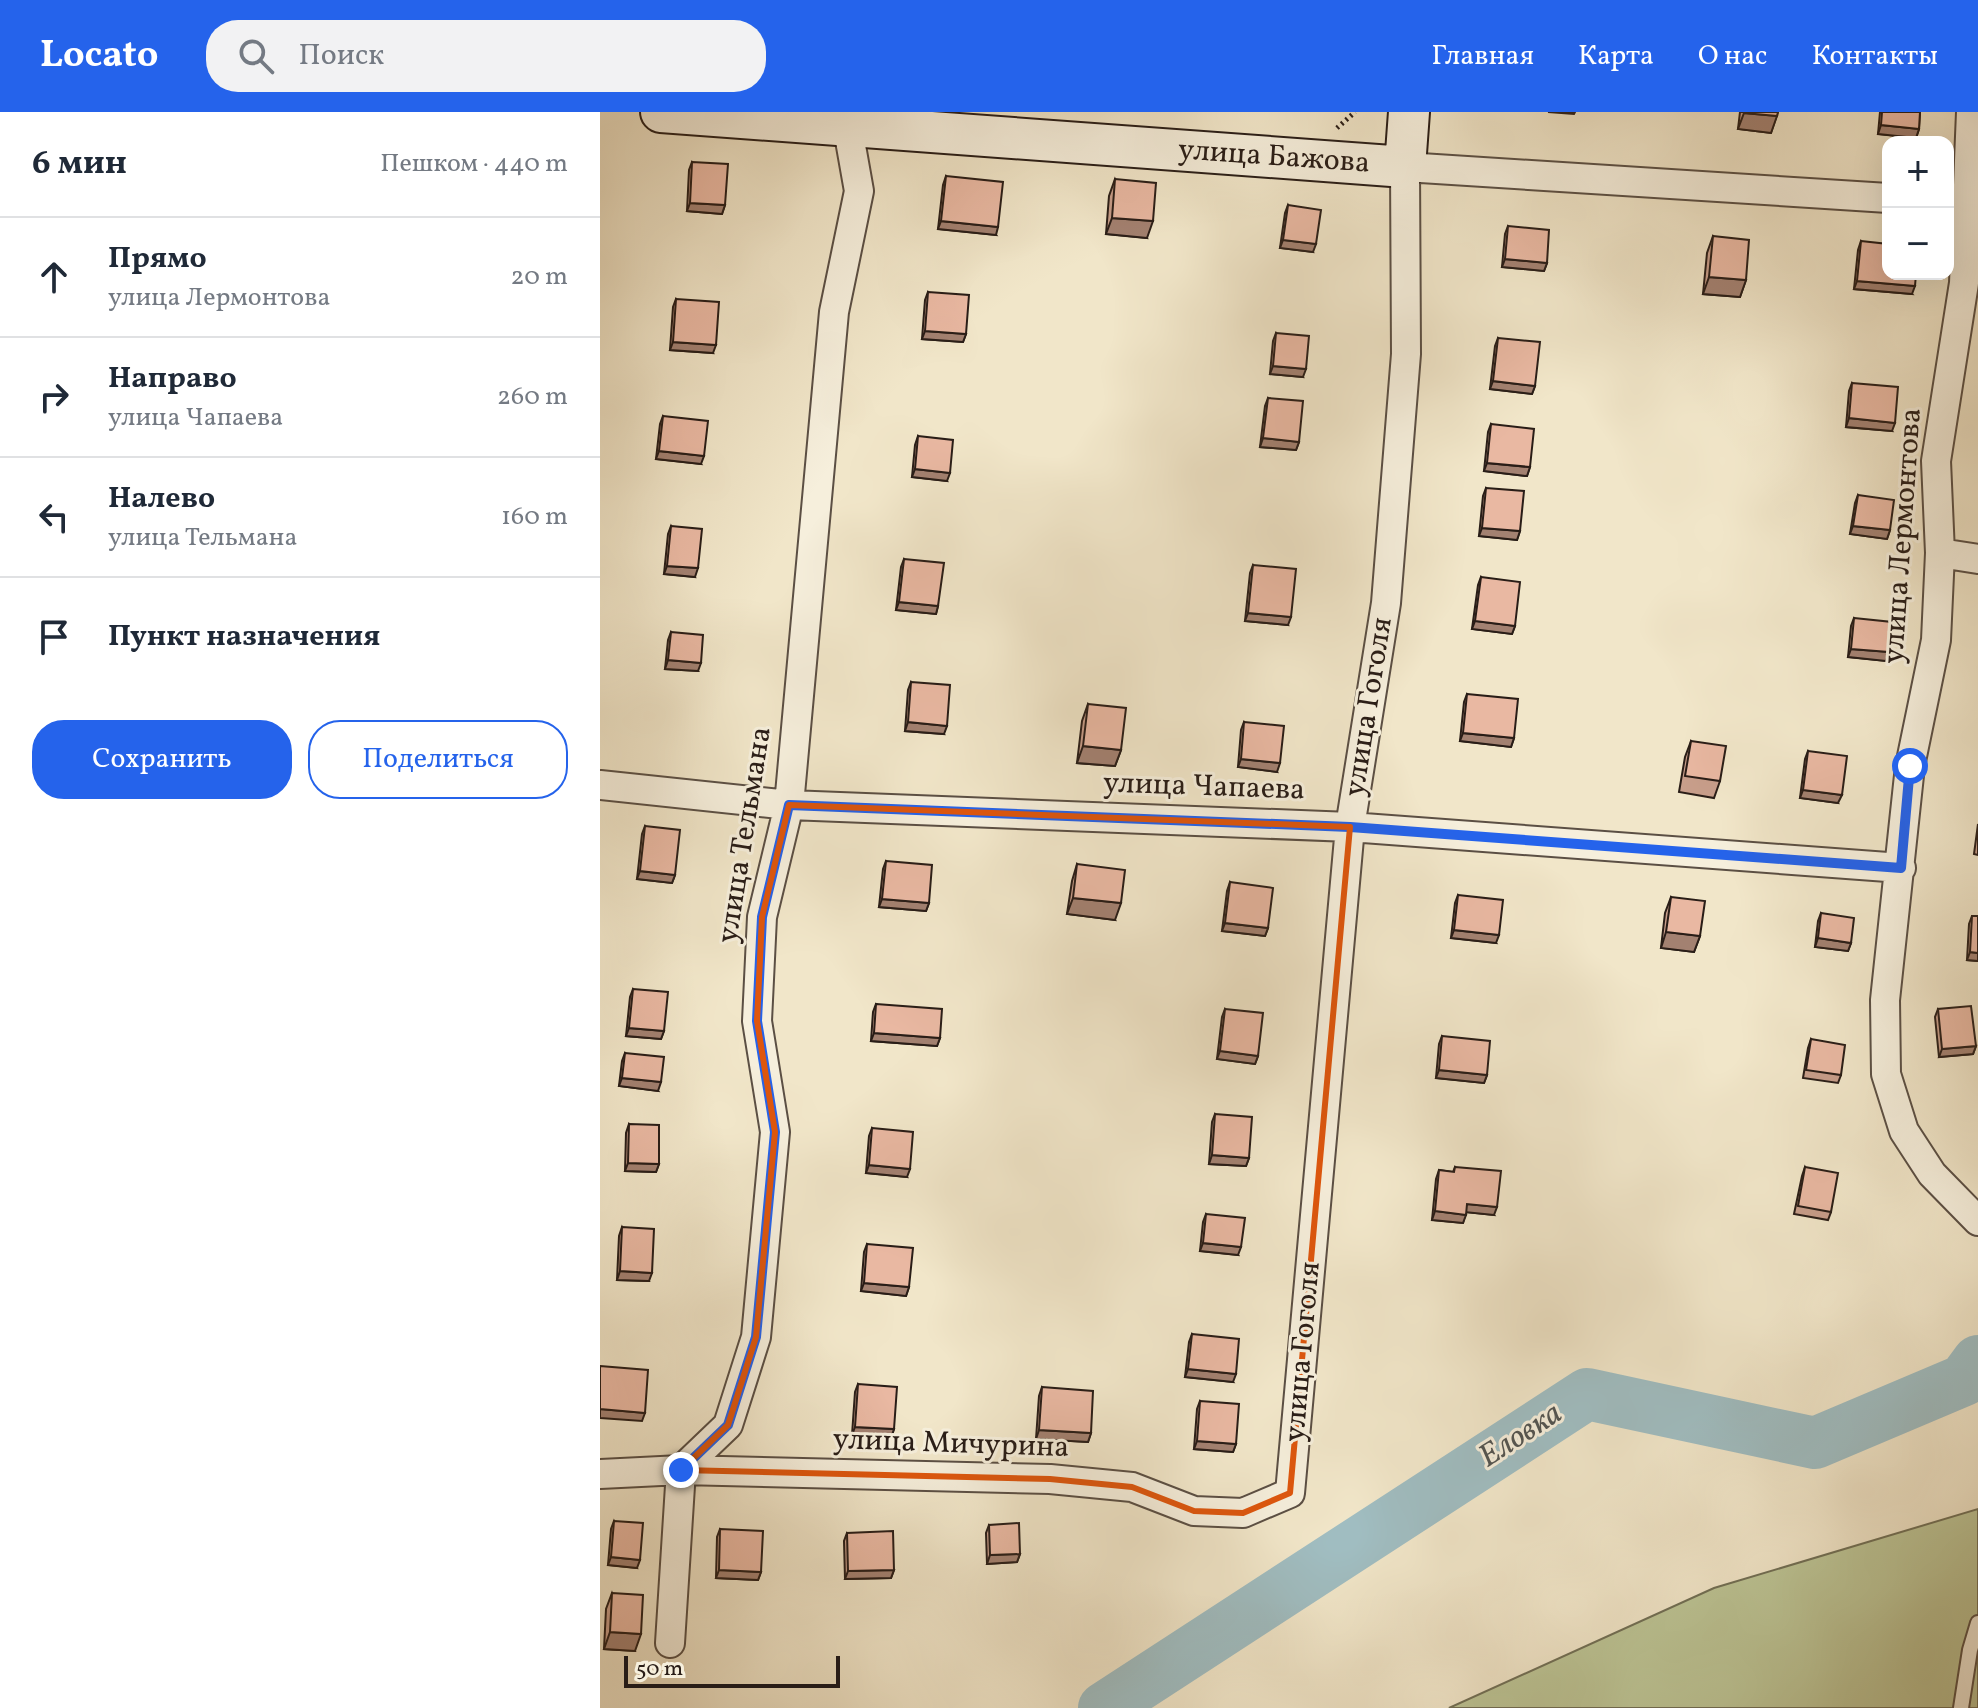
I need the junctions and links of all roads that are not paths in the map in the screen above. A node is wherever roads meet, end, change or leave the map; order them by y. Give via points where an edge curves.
1 (661, 112) edge
2 (1409, 112) edge
3 (1971, 112) edge
4 (846, 118) edge
5 (1405, 167) junction
6 (1882, 198) edge
7 (1964, 203) edge
8 (1940, 553) junction
9 (1978, 559) edge
10 (600, 785) edge
11 (789, 805) junction
12 (1350, 827) junction
13 (1901, 868) junction
14 (1978, 1221) edge
15 (681, 1470) junction
16 (600, 1474) edge
17 (1290, 1493) joint
18 (1978, 1623) edge
19 (670, 1643) dead end
20 (1961, 1708) edge

1 - 4 street, улица Бажова
2 - 5 street, улица Гоголя
3 - 7 street, улица Лермонтова
4 - 5 street, улица Бажова
4 - 11 street, улица Тельмана via 859,191 834,312
5 - 6 street, улица Бажова
5 - 12 street, улица Гоголя via 1405,370 1386,603
7 - 8 street, улица Лермонтова via 1964,283 1936,461
8 - 9 street
8 - 13 street, улица Лермонтова via 1936,640 1910,766
10 - 11 street, улица Чапаева
11 - 12 street, улица Чапаева
11 - 15 street, улица Тельмана via 762,917 757,1021 775,1132 756,1337 728,1425
12 - 13 street, улица Чапаева
12 - 17 street, улица Гоголя
13 - 14 street, улица Лермонтова via 1885,1000 1886,1074 1904,1131 1932,1174
15 - 16 street, улица Мичурина
15 - 17 street, улица Мичурина via 1050,1479 1132,1487 1194,1511 1243,1513
15 - 19 street
18 - 20 lane

